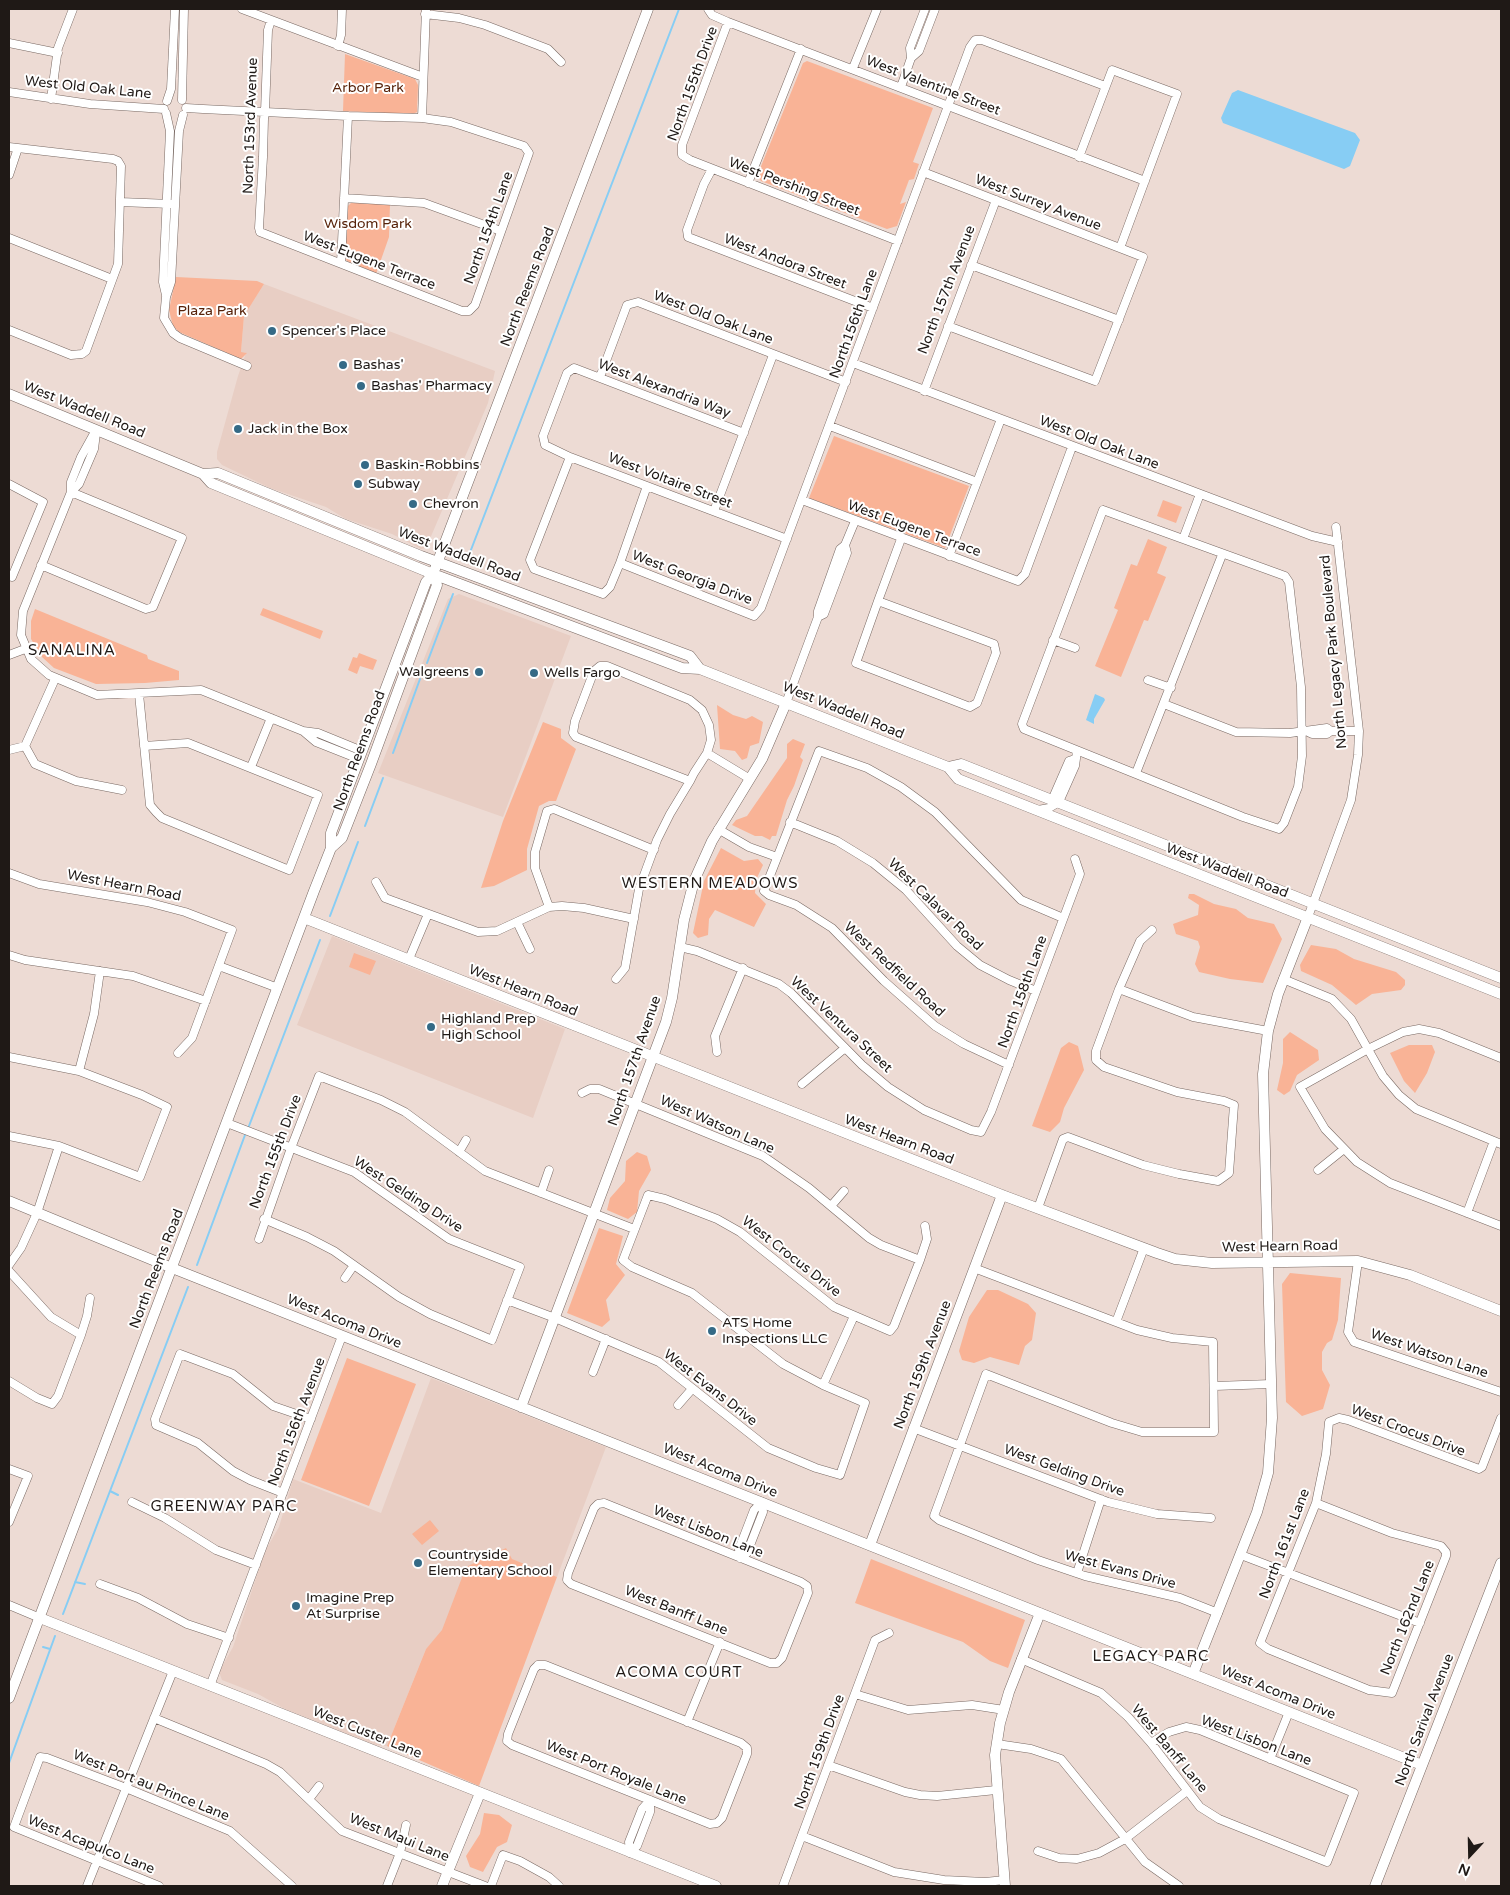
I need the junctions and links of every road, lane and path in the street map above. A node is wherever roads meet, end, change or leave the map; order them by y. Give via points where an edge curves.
1 (73, 9) edge
2 (175, 9) edge
3 (184, 9) edge
4 (242, 9) edge
5 (342, 9) edge
6 (648, 9) edge
7 (876, 9) edge
8 (925, 9) edge
9 (935, 9) edge
10 (426, 11) edge
11 (710, 12) edge
12 (271, 20) junction
13 (728, 22) junction
14 (9, 43) edge
15 (338, 46) junction
16 (801, 49) junction
17 (58, 53) junction
18 (912, 58) junction
19 (562, 62) dead end
20 (852, 68) junction
21 (423, 77) junction
22 (1105, 86) junction
23 (901, 87) junction
24 (9, 92) edge
25 (51, 99) junction
26 (182, 100) junction
27 (948, 105) junction
28 (166, 108) junction
29 (184, 112) junction
30 (265, 112) junction
31 (348, 116) junction
32 (422, 118) junction
33 (9, 147) edge
34 (18, 148) junction
35 (682, 155) joint
36 (1079, 157) junction
37 (712, 169) junction
38 (923, 172) junction
39 (9, 175) edge
40 (1145, 182) junction
41 (748, 183) junction
42 (344, 198) junction
43 (996, 200) junction
44 (120, 202) junction
45 (171, 205) junction
46 (502, 231) junction
47 (260, 232) joint
48 (9, 238) edge
49 (898, 241) junction
50 (1120, 248) junction
51 (341, 263) junction
52 (971, 265) junction
53 (112, 279) junction
54 (873, 308) junction
55 (469, 310) joint
56 (1119, 320) junction
57 (948, 326) junction
58 (9, 330) edge
59 (774, 355) junction
60 (853, 364) junction
61 (247, 366) dead end
62 (600, 377) junction
63 (846, 382) junction
64 (924, 391) junction
65 (9, 394) edge
66 (1001, 419) junction
67 (830, 426) junction
68 (96, 430) junction
69 (744, 432) junction
70 (545, 446) joint
71 (1072, 447) junction
72 (570, 457) junction
73 (203, 474) junction
74 (977, 482) junction
75 (9, 484) edge
76 (647, 486) junction
77 (71, 492) junction
78 (1200, 494) junction
79 (244, 496) junction
80 (802, 500) junction
81 (714, 511) junction
82 (324, 516) junction
83 (855, 521) junction
84 (1336, 527) dead end
85 (902, 538) junction
86 (1183, 538) junction
87 (787, 539) junction
88 (1338, 542) junction
89 (1222, 555) junction
90 (949, 556) junction
91 (438, 562) junction
92 (620, 563) junction
93 (40, 566) junction
94 (434, 574) junction
95 (10, 577) edge
96 (878, 601) junction
97 (754, 616) joint
98 (566, 626) junction
99 (613, 627) junction
100 (1053, 640) junction
101 (1075, 648) dead end
102 (25, 649) junction
103 (9, 655) edge
104 (700, 670) junction
105 (55, 679) junction
106 (1148, 680) dead end
107 (1171, 688) junction
108 (139, 694) junction
109 (786, 703) junction
110 (1164, 704) junction
111 (271, 718) junction
112 (1304, 731) junction
113 (1359, 731) junction
114 (25, 746) junction
115 (144, 746) junction
116 (9, 750) edge
117 (707, 753) junction
118 (361, 755) junction
119 (1076, 755) junction
120 (251, 767) junction
121 (948, 767) junction
122 (1136, 773) junction
123 (750, 779) junction
124 (690, 781) junction
125 (122, 790) dead end
126 (1056, 801) junction
127 (1036, 810) junction
128 (790, 822) junction
129 (718, 829) junction
130 (331, 848) junction
131 (654, 850) junction
132 (776, 857) junction
133 (1075, 859) dead end
134 (9, 873) edge
135 (376, 882) dead end
136 (1312, 904) junction
137 (549, 907) junction
138 (428, 914) junction
139 (1308, 917) junction
140 (304, 918) junction
141 (1063, 918) junction
142 (634, 920) junction
143 (517, 922) junction
144 (1152, 930) dead end
145 (680, 947) junction
146 (530, 949) dead end
147 (9, 955) edge
148 (409, 959) junction
149 (219, 966) junction
150 (743, 968) junction
151 (100, 971) junction
152 (1501, 978) edge
153 (616, 979) dead end
154 (1283, 979) junction
155 (278, 988) junction
156 (1119, 989) junction
157 (1036, 991) junction
158 (1501, 994) edge
159 (206, 1001) junction
160 (1268, 1031) junction
161 (845, 1048) junction
162 (1368, 1049) junction
163 (717, 1052) dead end
164 (178, 1054) dead end
165 (9, 1057) edge
166 (653, 1057) junction
167 (1501, 1058) edge
168 (1009, 1065) junction
169 (79, 1071) junction
170 (802, 1084) dead end
171 (582, 1093) dead end
172 (636, 1103) junction
173 (227, 1123) junction
174 (980, 1132) joint
175 (9, 1136) edge
176 (466, 1140) dead end
177 (1498, 1142) edge
178 (59, 1146) junction
179 (291, 1148) junction
180 (1344, 1149) junction
181 (459, 1152) junction
182 (549, 1170) dead end
183 (1318, 1170) dead end
184 (844, 1191) dead end
185 (541, 1194) junction
186 (1002, 1195) junction
187 (9, 1201) edge
188 (831, 1206) junction
189 (1038, 1208) junction
190 (37, 1213) junction
191 (1467, 1213) junction
192 (594, 1214) junction
193 (264, 1219) junction
194 (925, 1226) dead end
195 (1501, 1226) edge
196 (634, 1229) junction
197 (259, 1239) dead end
198 (1144, 1248) junction
199 (920, 1260) junction
200 (1267, 1261) junction
201 (1358, 1261) junction
202 (354, 1265) junction
203 (9, 1266) edge
204 (172, 1268) junction
205 (974, 1268) junction
206 (9, 1271) edge
207 (346, 1278) dead end
208 (90, 1298) dead end
209 (507, 1300) junction
210 (1501, 1311) edge
211 (854, 1316) junction
212 (555, 1318) junction
213 (1116, 1322) junction
214 (81, 1335) junction
215 (342, 1336) junction
216 (606, 1339) junction
217 (593, 1372) dead end
218 (9, 1380) edge
219 (1271, 1384) junction
220 (823, 1385) junction
221 (1215, 1386) junction
222 (692, 1389) junction
223 (1501, 1392) edge
224 (678, 1405) dead end
225 (521, 1407) junction
226 (1501, 1418) edge
227 (311, 1419) junction
228 (1329, 1422) joint
229 (913, 1428) junction
230 (960, 1446) junction
231 (9, 1469) edge
232 (283, 1493) junction
233 (1101, 1499) junction
234 (132, 1502) dead end
235 (762, 1502) junction
236 (1316, 1503) junction
237 (1212, 1518) dead end
238 (9, 1522) edge
239 (745, 1534) junction
240 (753, 1538) junction
241 (870, 1545) junction
242 (1241, 1555) junction
243 (740, 1558) junction
244 (1501, 1563) edge
245 (256, 1565) junction
246 (1077, 1573) junction
247 (1288, 1574) junction
248 (567, 1580) joint
249 (100, 1584) dead end
250 (9, 1605) edge
251 (1040, 1613) junction
252 (1218, 1613) junction
253 (40, 1618) junction
254 (1420, 1623) junction
255 (888, 1633) dead end
256 (229, 1638) junction
257 (720, 1642) junction
258 (1021, 1659) junction
259 (777, 1663) joint
260 (173, 1671) junction
261 (1193, 1674) junction
262 (210, 1686) junction
263 (1392, 1693) joint
264 (855, 1694) junction
265 (9, 1698) edge
266 (1004, 1710) junction
267 (1289, 1712) junction
268 (154, 1718) junction
269 (687, 1722) junction
270 (1150, 1743) junction
271 (997, 1744) junction
272 (1270, 1759) junction
273 (828, 1765) junction
274 (1422, 1765) junction
275 (319, 1786) dead end
276 (126, 1788) junction
277 (996, 1790) junction
278 (1187, 1791) junction
279 (480, 1793) junction
280 (309, 1799) junction
281 (650, 1800) junction
282 (637, 1820) junction
283 (646, 1824) junction
284 (406, 1825) dead end
285 (14, 1827) joint
286 (802, 1836) junction
287 (1125, 1839) junction
288 (1038, 1851) dead end
289 (400, 1853) junction
290 (630, 1853) junction
291 (97, 1861) junction
292 (1327, 1862) joint
293 (448, 1871) junction
294 (1005, 1883) edge
295 (87, 1886) edge
296 (159, 1886) edge
297 (292, 1886) edge
298 (387, 1886) edge
299 (442, 1886) edge
300 (485, 1886) edge
301 (491, 1886) edge
302 (560, 1886) edge
303 (716, 1886) edge
304 (783, 1886) edge
305 (1179, 1886) edge
306 (1375, 1886) edge

1 - 17 street
2 - 28 street via 171,89
3 - 26 street
4 - 12 street
5 - 15 street via 342,35
6 - 91 street, North Reems Road
7 - 20 street
8 - 18 street via 910,48
9 - 18 street via 919,51
10 - 19 street via 485,25 548,49
10 - 21 street
11 - 13 street, West Valentine Street
12 - 15 street
12 - 30 street, North 153rd Avenue
13 - 16 street, West Valentine Street
13 - 35 street, North 155th Drive via 682,145
14 - 17 street
15 - 21 street
16 - 20 street, West Valentine Street
16 - 41 street
17 - 25 street
18 - 23 street
20 - 23 street, West Valentine Street
21 - 32 street
22 - 27 street, North156th Lane via 975,40
22 - 36 street
22 - 40 street via 1112,70 1178,94
23 - 27 street, West Valentine Street
24 - 25 street, West Old Oak Lane
25 - 28 street, West Old Oak Lane
26 - 28 street via 176,97
26 - 29 street
27 - 36 street, West Valentine Street
27 - 38 street, North156th Lane
28 - 29 street via 174,119
28 - 45 street via 170,131
29 - 30 street
29 - 45 street
30 - 31 street
30 - 47 street, North 153rd Avenue
31 - 32 street
31 - 42 street
32 - 46 street, North 154th Lane via 484,132 524,146 529,152
33 - 34 street
34 - 39 street
34 - 44 street via 118,161 121,166
35 - 37 street, West Pershing Street
36 - 40 street, West Valentine Street
37 - 41 street, West Pershing Street
37 - 54 street, West Andora Street via 687,230 688,237
38 - 43 street, West Surrey Avenue
38 - 49 street, North156th Lane
40 - 50 street
41 - 49 street, West Pershing Street
42 - 46 street via 424,203
42 - 51 street
43 - 50 street, West Surrey Avenue
43 - 52 street, North 157th Avenue
44 - 45 street
44 - 53 street via 118,264
45 - 61 street via 163,282 166,297 164,318 173,333
46 - 55 street, North 154th Lane via 475,305
47 - 51 street, West Eugene Terrace
48 - 53 street
49 - 54 street, North156th Lane
50 - 56 street, West Surrey Avenue via 1143,257
51 - 55 street, West Eugene Terrace via 462,311
52 - 56 street
52 - 57 street, North 157th Avenue
53 - 58 street via 86,351 82,354 71,355
54 - 60 street, North156th Lane
56 - 57 street via 1096,381
57 - 64 street, North 157th Avenue
59 - 62 street, West Old Oak Lane via 638,302 627,305
59 - 63 street, West Old Oak Lane
59 - 69 street
60 - 63 street, North156th Lane
60 - 64 street, West Old Oak Lane
62 - 69 street, West Alexandria Way
62 - 70 street, West Alexandria Way via 574,368 567,373 543,436
63 - 67 street, North156th Lane
64 - 66 street, West Old Oak Lane
65 - 68 street, West Waddell Road
66 - 71 street, West Old Oak Lane
66 - 74 street
67 - 74 street
67 - 80 street, North156th Lane
68 - 73 street, West Waddell Road
68 - 77 street via 94,449 79,484
69 - 81 street
70 - 72 street, West Voltaire Street
71 - 78 street, West Old Oak Lane
71 - 90 street, West Eugene Terrace via 1025,574 1018,581
72 - 76 street, West Voltaire Street
72 - 92 street via 530,560 534,569 603,594 610,587
73 - 79 street, West Waddell Road via 211,483
73 - 82 street, West Waddell Road via 218,473
74 - 90 street
75 - 95 street via 42,502
76 - 81 street, West Voltaire Street
76 - 92 street
77 - 93 street
77 - 93 street via 182,538 153,607 146,610
78 - 86 street
78 - 88 street, West Old Oak Lane via 1312,536
79 - 82 street via 256,496 296,512
79 - 94 street, West Waddell Road
80 - 83 street, West Eugene Terrace
80 - 87 street, North156th Lane
81 - 87 street, West Voltaire Street
82 - 91 street, West Waddell Road
83 - 85 street, West Eugene Terrace
83 - 109 street, North 157th Avenue via 845,545 847,553 824,614 818,617
84 - 88 street, North Legacy Park Boulevard
85 - 90 street, West Eugene Terrace
85 - 96 street
86 - 89 street
86 - 100 street via 1103,510
87 - 97 street, North156th Lane via 761,608
88 - 113 street, North Legacy Park Boulevard
89 - 107 street
89 - 112 street via 1285,576 1289,582
91 - 94 street, North Reems Road
91 - 99 street, West Waddell Road
92 - 97 street, West Georgia Drive
93 - 102 street via 21,618
94 - 98 street, West Waddell Road
94 - 118 street, North Reems Road via 426,582
94 - 130 street, North Reems Road via 437,585 428,610 342,838
96 - 96 street via 994,644 996,653 977,703 970,707 856,663
98 - 99 street via 572,620 604,631
98 - 104 street, West Waddell Road via 682,668
99 - 104 street, West Waddell Road via 690,656
100 - 101 street
100 - 119 street via 1022,726 1028,733
102 - 103 street
102 - 105 street via 37,666
104 - 109 street, West Waddell Road
105 - 108 street via 97,695
105 - 114 street
106 - 107 street
107 - 110 street
108 - 111 street via 201,690
108 - 115 street
109 - 121 street, West Waddell Road
109 - 123 street, North 157th Avenue
110 - 112 street via 1236,732
110 - 122 street
111 - 118 street via 318,733
111 - 120 street
112 - 113 street via 1327,734 1330,730
112 - 122 street via 1298,787 1279,829
113 - 136 street, North Legacy Park Boulevard via 1351,800
114 - 116 street
114 - 125 street via 35,764 76,781
115 - 120 street via 188,743
115 - 120 street via 150,805 162,818 289,870 318,794
117 - 123 street
117 - 124 street
117 - 124 street via 711,740 709,725 702,710 690,700 607,666 600,666 594,671 573,733
118 - 130 street, North Reems Road via 330,833
119 - 122 street
119 - 126 street via 1075,766
121 - 126 street, West Waddell Road via 961,764
121 - 127 street, West Waddell Road via 958,780
123 - 129 street, North 157th Avenue
124 - 131 street
126 - 127 street via 1049,808
126 - 136 street, West Waddell Road
127 - 139 street, West Waddell Road
128 - 132 street
128 - 141 street via 819,751 867,768 901,787 935,812 1021,900
128 - 157 street, West Calavar Road via 837,841 873,863 906,890 957,946 980,965
129 - 132 street via 749,847
129 - 145 street, North 157th Avenue via 694,881
130 - 140 street, North Reems Road
131 - 137 street via 554,809 547,811 535,852 535,868
131 - 142 street via 640,889
132 - 168 street, West Redfield Road via 764,891 796,905 832,928 935,1026
133 - 141 street, North 158th Lane via 1080,874
134 - 149 street, West Hearn Road via 38,884 147,902 232,930
135 - 138 street via 384,898
136 - 139 street, North Legacy Park Boulevard
136 - 152 street, West Waddell Road
137 - 142 street via 584,908
137 - 143 street
138 - 143 street via 488,933
138 - 148 street
139 - 154 street, North Legacy Park Boulevard
139 - 158 street, West Waddell Road
140 - 148 street, West Hearn Road
140 - 155 street, North Reems Road
141 - 157 street, North 158th Lane
142 - 153 street via 625,968
143 - 146 street
144 - 156 street via 1140,941
145 - 150 street, West Ventura Street
145 - 166 street, North 157th Avenue via 672,998
147 - 151 street
148 - 166 street, West Hearn Road
149 - 155 street
149 - 159 street
150 - 161 street, West Ventura Street via 791,993
150 - 163 street via 715,1036
151 - 159 street via 133,976
151 - 169 street via 94,1014
154 - 160 street, North Legacy Park Boulevard
154 - 162 street via 1332,999 1351,1018
155 - 173 street, North Reems Road
156 - 160 street via 1193,1017
156 - 189 street via 1096,1051 1096,1060 1104,1067 1177,1092 1234,1105 1229,1173 1218,1180 1179,1174 1143,1165 1068,1137 1063,1139
157 - 168 street, North 158th Lane
159 - 164 street via 192,1038
160 - 200 street, North Legacy Park Boulevard via 1262,1096
161 - 170 street
161 - 174 street, West Ventura Street via 888,1087 924,1110
162 - 167 street via 1419,1028 1439,1032
162 - 177 street via 1382,1076 1416,1109
162 - 180 street via 1300,1087 1325,1129
165 - 169 street
166 - 172 street, North 157th Avenue
166 - 186 street, West Hearn Road
168 - 174 street, North 158th Lane
169 - 178 street via 167,1107 140,1177
171 - 172 street, West Watson Lane via 599,1089
172 - 188 street, West Watson Lane via 763,1156
172 - 192 street, North 157th Avenue
173 - 179 street, West Gelding Drive
173 - 204 street, North Reems Road
175 - 178 street
176 - 181 street
177 - 191 street
178 - 190 street
179 - 181 street, North 155th Drive via 320,1076 397,1108
179 - 193 street, North 155th Drive
179 - 209 street, West Gelding Drive via 354,1172 449,1239 520,1267
180 - 183 street
180 - 191 street via 1357,1162 1390,1183
181 - 185 street via 485,1171
182 - 185 street
184 - 188 street
185 - 192 street
186 - 189 street, West Hearn Road
186 - 205 street, North 159th Avenue
187 - 190 street, West Acoma Drive
188 - 199 street, West Watson Lane via 881,1245
189 - 198 street, West Hearn Road
190 - 203 street
190 - 204 street, West Acoma Drive
191 - 195 street
192 - 196 street
192 - 212 street, North 157th Avenue
193 - 197 street, North 155th Drive
193 - 202 street via 307,1237
194 - 199 street via 927,1238
196 - 211 street, West Crocus Drive via 648,1195 717,1218 740,1232 834,1306
196 - 220 street via 623,1260 692,1294 783,1364
198 - 200 street, West Hearn Road via 1176,1259 1212,1263
198 - 213 street
199 - 211 street, West Crocus Drive via 890,1331
200 - 201 street, West Hearn Road
200 - 219 street, North Legacy Park Boulevard
201 - 210 street, West Hearn Road via 1410,1275
201 - 223 street, West Watson Lane via 1348,1332 1354,1342
202 - 207 street
202 - 209 street via 400,1298 492,1340
204 - 215 street, West Acoma Drive
204 - 253 street, North Reems Road
205 - 213 street
205 - 229 street, North 159th Avenue
206 - 214 street via 51,1317
208 - 214 street
209 - 212 street, West Evans Drive
211 - 220 street
212 - 216 street, West Evans Drive
212 - 225 street, North 157th Avenue
213 - 221 street via 1172,1338 1213,1342
214 - 218 street via 52,1404
215 - 225 street, West Acoma Drive
215 - 227 street, North 156th Avenue
216 - 217 street
216 - 222 street, West Evans Drive via 658,1362
219 - 221 street
219 - 242 street, North Legacy Park Boulevard via 1272,1437 1268,1473
220 - 222 street, West Evans Drive via 865,1403 840,1475 768,1448
221 - 230 street via 1214,1432 1142,1432 1112,1424 986,1374
222 - 224 street
225 - 235 street, West Acoma Drive
226 - 228 street, West Crocus Drive via 1479,1469 1348,1420 1339,1418
227 - 232 street, North 156th Avenue
227 - 232 street via 273,1406 233,1374 180,1354 155,1419 156,1425 198,1443 233,1471
228 - 236 street, North 161st Lane
229 - 230 street, West Gelding Drive
229 - 241 street, North 159th Avenue
230 - 233 street, West Gelding Drive
230 - 246 street, West Evans Drive via 934,1516
231 - 238 street via 28,1476
232 - 245 street, North 156th Avenue
233 - 237 street, West Gelding Drive via 1157,1514
233 - 246 street
234 - 245 street via 216,1550
235 - 239 street via 754,1510
235 - 240 street via 763,1512
235 - 241 street, West Acoma Drive
236 - 247 street, North 161st Lane
236 - 254 street, North 162nd Lane via 1392,1534 1441,1546 1446,1556
239 - 240 street
239 - 243 street via 739,1549
240 - 243 street via 747,1553
241 - 251 street, West Acoma Drive
242 - 247 street
242 - 252 street, North Legacy Park Boulevard
243 - 248 street, West Lisbon Lane via 604,1503 594,1508
243 - 259 street, West Lisbon Lane via 807,1586 808,1592 782,1658
244 - 274 street, North Sarival Avenue
245 - 256 street, North 156th Avenue
246 - 252 street, West Evans Drive via 1180,1598
247 - 254 street
247 - 263 street, North 161st Lane via 1260,1643 1369,1690
248 - 257 street, West Banff Lane
249 - 256 street via 138,1598 187,1624
250 - 253 street, West Custer Lane
251 - 258 street
251 - 261 street, West Acoma Drive
252 - 261 street, North Legacy Park Boulevard
253 - 260 street, West Custer Lane
253 - 265 street, North Reems Road
254 - 263 street, North 162nd Lane
255 - 264 street, North 159th Drive via 875,1640
256 - 262 street, North 156th Avenue
257 - 259 street, West Banff Lane
257 - 269 street
258 - 266 street
258 - 270 street, West Banff Lane via 1101,1694 1128,1717
260 - 262 street, West Custer Lane
260 - 268 street
261 - 267 street, West Acoma Drive
262 - 279 street, West Custer Lane
264 - 266 street via 908,1710 972,1705
264 - 273 street, North 159th Drive
266 - 271 street
267 - 272 street
267 - 274 street, West Acoma Drive
268 - 276 street
268 - 280 street, West Maui Lane via 266,1764 280,1772
269 - 281 street, West Port Royale Lane via 741,1742 746,1748 747,1754 722,1818 710,1824
269 - 281 street, West Port Royale Lane via 545,1665 534,1669 507,1741
270 - 272 street, West Lisbon Lane via 1186,1727
270 - 278 street, West Banff Lane
271 - 277 street
271 - 287 street via 1031,1749 1061,1759
272 - 292 street, West Lisbon Lane via 1354,1792
273 - 277 street via 913,1794 936,1796
273 - 286 street, North 159th Drive
274 - 306 street, North Sarival Avenue
275 - 280 street
276 - 285 street, West Port au Prince Lane via 40,1758
276 - 291 street
276 - 297 street, West Port au Prince Lane via 230,1831
277 - 294 street
278 - 287 street
278 - 292 street, West Banff Lane via 1200,1807 1219,1819
279 - 290 street, West Custer Lane
279 - 293 street
280 - 289 street, West Maui Lane via 342,1830
281 - 282 street
281 - 283 street
282 - 283 street
282 - 290 street via 629,1842
283 - 290 street via 637,1846
284 - 289 street
285 - 291 street, West Acapulco Lane
286 - 294 street via 894,1872 944,1880
286 - 304 street, North 159th Drive
287 - 288 street via 1100,1853 1077,1859 1059,1858
287 - 305 street via 1145,1862
289 - 293 street, West Maui Lane
289 - 298 street
290 - 303 street, West Custer Lane
291 - 295 street
291 - 296 street, West Acapulco Lane
293 - 299 street
293 - 300 street, West Maui Lane
301 - 302 street via 503,1855 520,1861

